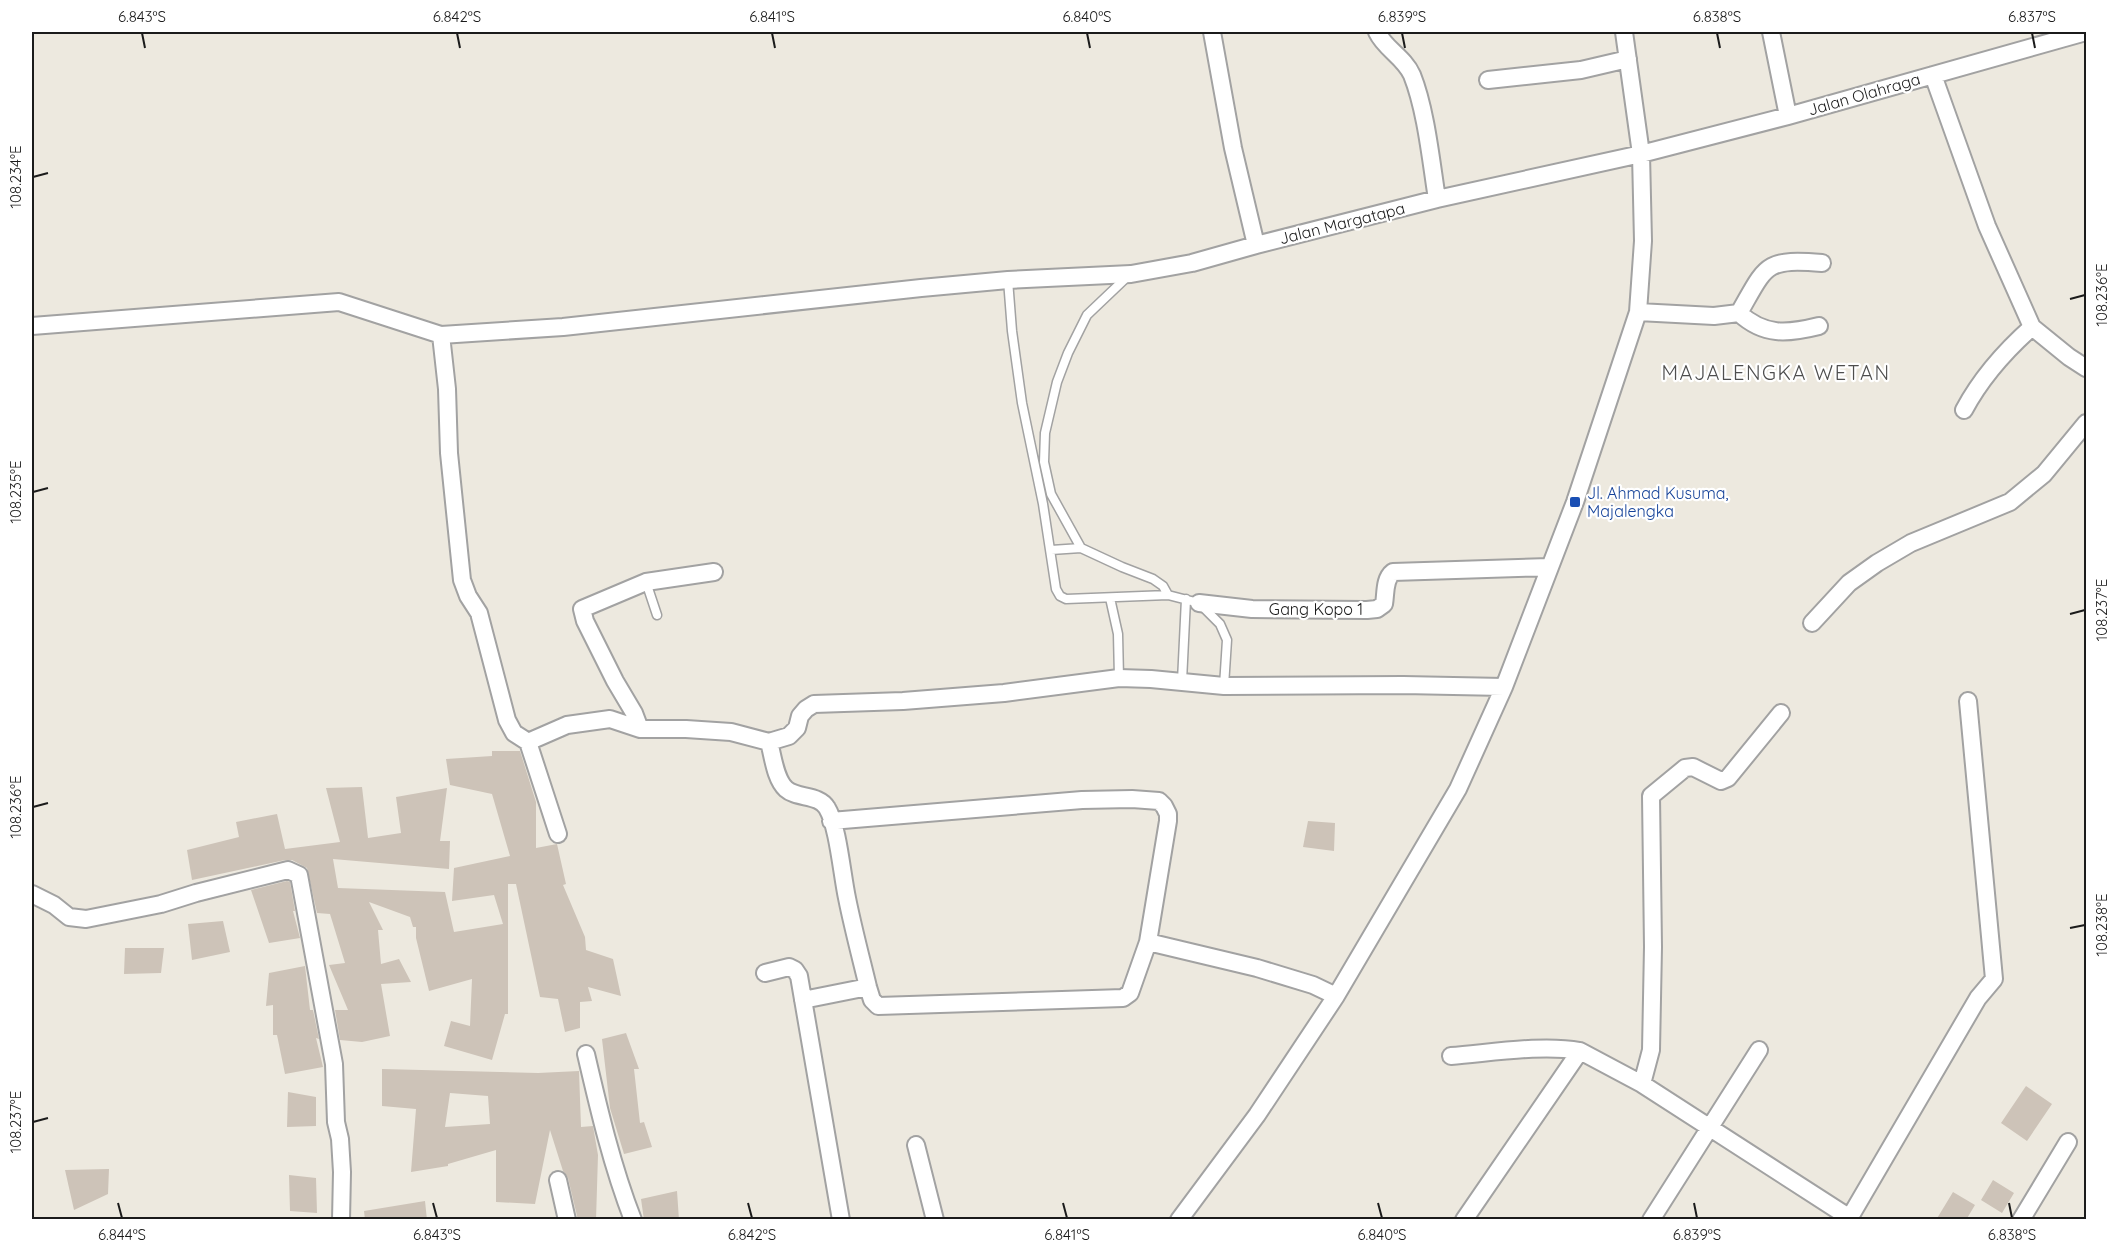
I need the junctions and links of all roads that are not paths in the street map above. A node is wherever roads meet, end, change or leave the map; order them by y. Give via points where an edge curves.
1 (1212, 32) edge
2 (1377, 32) edge
3 (1624, 32) edge
4 (1771, 32) edge
5 (2086, 32) edge
6 (1628, 59) junction
7 (1934, 75) junction
8 (1488, 80) dead end
9 (1788, 116) junction
10 (1641, 154) junction
11 (1437, 199) junction
12 (1257, 245) junction
13 (1822, 263) dead end
14 (1131, 274) junction
15 (1008, 280) junction
16 (1638, 312) junction
17 (1739, 313) junction
18 (32, 326) edge
19 (1819, 326) dead end
20 (2032, 327) junction
21 (441, 335) junction
22 (2086, 368) edge
23 (1964, 410) dead end
24 (2086, 423) edge
25 (1081, 548) junction
26 (1051, 550) junction
27 (1550, 567) junction
28 (714, 572) dead end
29 (646, 582) junction
30 (1168, 595) junction
31 (1110, 598) junction
32 (1193, 601) junction
33 (657, 615) dead end
34 (1812, 623) dead end
35 (1119, 678) junction
36 (1182, 681) junction
37 (1224, 686) junction
38 (1504, 687) junction
39 (1968, 701) dead end
40 (1781, 713) dead end
41 (640, 729) junction
42 (528, 742) junction
43 (769, 742) junction
44 (831, 821) junction
45 (558, 834) dead end
46 (32, 894) edge
47 (1148, 942) junction
48 (765, 973) dead end
49 (868, 987) junction
50 (1336, 996) junction
51 (803, 1000) junction
52 (1760, 1050) dead end
53 (1580, 1051) junction
54 (586, 1054) dead end
55 (1451, 1056) dead end
56 (1642, 1084) junction
57 (1710, 1127) junction
58 (2068, 1142) dead end
59 (916, 1145) dead end
60 (558, 1180) dead end
61 (1852, 1218) edge
62 (341, 1220) edge
63 (567, 1220) edge
64 (633, 1220) edge
65 (841, 1220) edge
66 (935, 1220) edge
67 (1179, 1220) edge
68 (1464, 1220) edge
69 (1651, 1220) edge
70 (2021, 1220) edge

1 - 12 street, Jalan Margatapa via 1233,148
2 - 11 street via 1411,74 1425,126
3 - 6 street
4 - 9 street
5 - 7 street, Jalan Olahraga
6 - 8 street via 1581,70
6 - 10 street
7 - 9 street, Jalan Olahraga
7 - 20 street via 1987,226
9 - 10 street, Jalan Olahraga
10 - 11 street, Jalan Margatapa
10 - 16 street via 1643,241
11 - 12 street, Jalan Margatapa
12 - 14 street
13 - 17 street via 1781,262 1773,266 1759,276
14 - 15 street
14 - 25 lane via 1087,315 1057,382 1045,433 1044,462 1051,494
15 - 21 street via 563,327
15 - 26 lane via 1022,403
16 - 17 street via 1714,316
16 - 27 street
17 - 19 street via 1751,324 1776,332
18 - 21 street via 339,302
20 - 22 street
20 - 23 street via 2007,349
21 - 42 street via 462,580 479,613 507,720 514,733
24 - 34 street via 2044,474 2010,502 1911,543 1886,558 1849,583
25 - 26 lane
25 - 30 lane via 1153,579
26 - 31 lane via 1060,596
27 - 32 street, Gang Kopo 1 via 1393,572 1386,582 1384,604 1367,610 1252,609
27 - 38 street
28 - 29 street
29 - 33 lane
29 - 41 street via 585,607 582,612
30 - 31 lane
30 - 32 lane
31 - 35 lane via 1118,634
32 - 36 lane
32 - 37 lane via 1220,624 1227,640
35 - 36 street
35 - 43 street via 1004,693 814,704 800,716 797,728 789,736
36 - 37 street
37 - 38 street
38 - 50 street via 1458,789
39 - 61 street via 1994,979 1978,998
40 - 56 street via 1728,778 1721,781 1693,766 1685,768 1651,796 1651,1050
41 - 42 street via 610,719 567,725
41 - 43 street via 730,732
42 - 45 street
43 - 44 street via 785,788 827,807
44 - 47 street via 1082,800 1159,801 1168,821
44 - 49 street
46 - 62 street via 69,917 86,919 161,904 288,870 298,875 334,1064 342,1172
47 - 49 street via 1130,993 1123,998 884,1007 872,1000
47 - 50 street via 1257,968
48 - 51 street via 789,967 795,970
49 - 51 street
50 - 67 street via 1257,1116
51 - 65 street
52 - 57 street
53 - 55 street via 1546,1049
53 - 56 street
53 - 68 street
54 - 64 street via 604,1134
56 - 57 street
57 - 61 street
57 - 69 street
58 - 70 street
59 - 66 street
60 - 63 street

